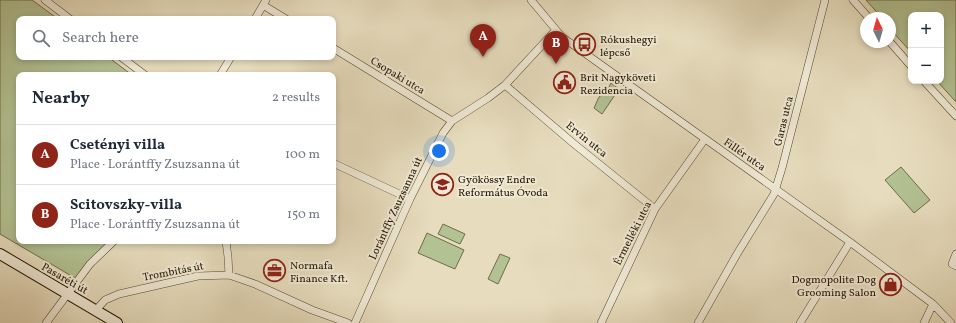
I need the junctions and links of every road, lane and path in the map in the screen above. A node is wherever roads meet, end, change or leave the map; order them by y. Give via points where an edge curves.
1 (45, 0) edge
2 (531, 0) edge
3 (825, 0) edge
4 (853, 0) edge
5 (265, 3) edge
6 (864, 12) edge
7 (66, 16) edge
8 (256, 16) edge
9 (282, 16) edge
10 (555, 31) junction
11 (895, 48) edge
12 (336, 50) edge
13 (125, 60) edge
14 (229, 60) edge
15 (908, 63) edge
16 (140, 72) edge
17 (222, 72) edge
18 (505, 84) junction
19 (927, 84) edge
20 (956, 116) edge
21 (452, 121) junction
22 (705, 139) junction
23 (336, 164) edge
24 (776, 189) junction
25 (410, 199) junction
26 (655, 208) junction
27 (850, 242) junction
28 (111, 244) edge
29 (226, 244) edge
30 (0, 254) edge
31 (956, 254) edge
32 (954, 265) edge
33 (229, 275) junction
34 (68, 293) junction
35 (933, 304) junction
36 (96, 310) junction
37 (46, 323) edge
38 (117, 323) edge
39 (348, 323) edge
40 (354, 323) edge
41 (600, 323) edge
42 (698, 323) edge
43 (800, 323) edge
44 (924, 323) edge
45 (951, 323) edge

1 - 7 street
2 - 10 street, Fillér utca
3 - 24 street, Garas utca
4 - 6 street
5 - 8 street
5 - 9 street
10 - 18 street, Lorántffy Zsuzsanna út
10 - 22 street, Fillér utca
11 - 15 street
12 - 21 street, Csopaki utca
13 - 16 street
14 - 17 street
18 - 21 street, Lorántffy Zsuzsanna út
18 - 26 street, Ervin utca
19 - 20 street
21 - 25 street, Lorántffy Zsuzsanna út via 443,133
22 - 24 street, Fillér utca
22 - 26 street, Érmelléki utca
23 - 25 street
24 - 27 street, Fillér utca
24 - 42 street, Garas utca
25 - 40 street, Lorántffy Zsuzsanna út
26 - 41 street, Érmelléki utca
27 - 35 street, Fillér utca
27 - 43 street
28 - 34 street via 90,264
29 - 33 street
30 - 34 street, Pasaréti út
31 - 32 street
33 - 36 street, Trombitás út via 198,276 119,294 105,300
33 - 39 street, Trombitás út
34 - 36 street, Pasaréti út
34 - 37 street
35 - 44 street
35 - 45 street, Fillér utca
36 - 38 street, Pasaréti út

